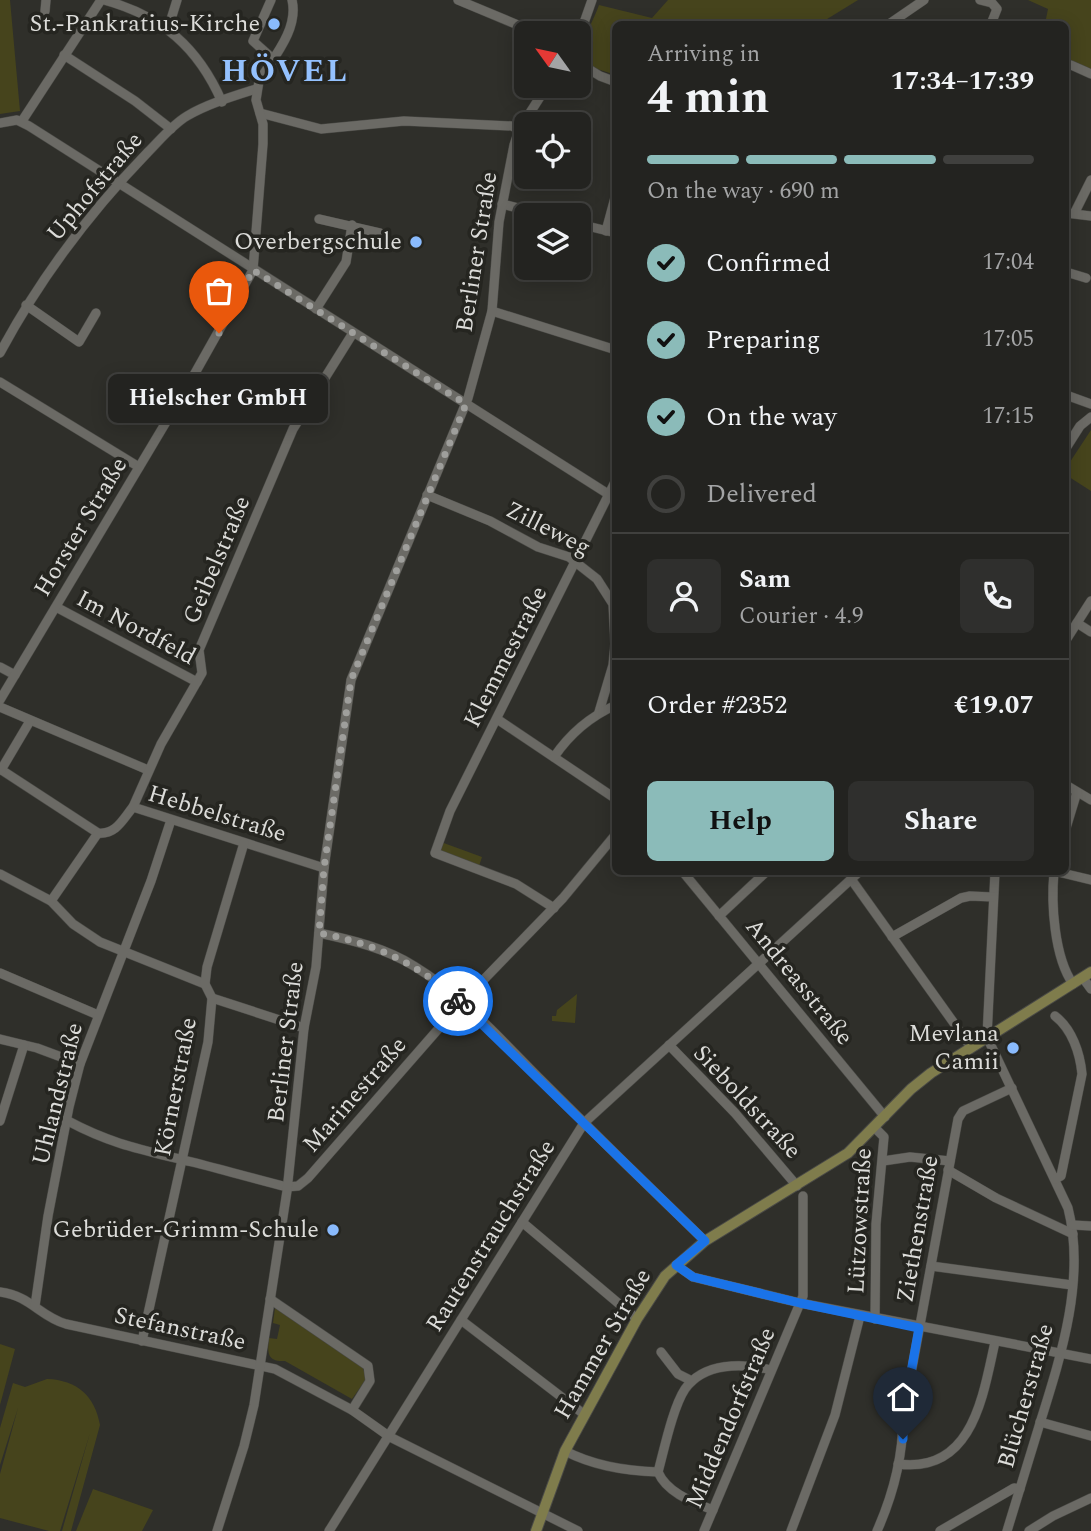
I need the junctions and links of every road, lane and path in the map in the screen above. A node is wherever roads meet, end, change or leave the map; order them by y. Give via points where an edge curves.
1 (46, 0) edge
2 (102, 0) edge
3 (177, 0) edge
4 (271, 0) edge
5 (292, 0) edge
6 (457, 0) edge
7 (592, 0) edge
8 (924, 0) edge
9 (980, 0) edge
10 (45, 11) dead end
11 (585, 21) edge
12 (893, 21) edge
13 (992, 21) edge
14 (514, 24) edge
15 (167, 29) junction
16 (64, 55) junction
17 (273, 59) junction
18 (1069, 66) edge
19 (592, 71) edge
20 (1091, 74) edge
21 (612, 80) edge
22 (256, 89) junction
23 (222, 102) junction
24 (260, 113) junction
25 (22, 121) junction
26 (0, 123) edge
27 (514, 127) edge
28 (171, 129) junction
29 (514, 152) edge
30 (1091, 180) edge
31 (118, 184) junction
32 (502, 204) junction
33 (514, 207) edge
34 (612, 209) edge
35 (1070, 213) edge
36 (1091, 216) edge
37 (319, 219) dead end
38 (352, 225) junction
39 (591, 227) edge
40 (606, 231) junction
41 (612, 232) edge
42 (380, 233) dead end
43 (253, 270) junction
44 (1069, 273) edge
45 (1086, 278) dead end
46 (26, 305) junction
47 (316, 309) junction
48 (492, 311) junction
49 (96, 313) dead end
50 (354, 333) junction
51 (612, 349) edge
52 (0, 353) edge
53 (0, 382) edge
54 (1069, 396) edge
55 (466, 404) junction
56 (1091, 404) edge
57 (1091, 417) edge
58 (1069, 443) edge
59 (139, 467) junction
60 (427, 495) junction
61 (612, 497) edge
62 (576, 562) junction
63 (612, 601) edge
64 (1091, 601) edge
65 (56, 607) junction
66 (1077, 623) junction
67 (1091, 632) edge
68 (1069, 635) edge
69 (0, 667) edge
70 (612, 667) edge
71 (15, 675) junction
72 (197, 682) junction
73 (0, 700) edge
74 (0, 707) edge
75 (612, 707) edge
76 (599, 712) junction
77 (497, 719) junction
78 (30, 721) junction
79 (554, 757) junction
80 (0, 770) edge
81 (148, 770) junction
82 (1069, 787) edge
83 (1077, 792) junction
84 (612, 796) edge
85 (1091, 800) edge
86 (132, 807) junction
87 (1069, 818) edge
88 (171, 820) junction
89 (98, 833) junction
90 (612, 839) edge
91 (244, 843) junction
92 (324, 868) junction
93 (0, 874) edge
94 (685, 875) edge
95 (763, 875) edge
96 (856, 875) edge
97 (995, 875) edge
98 (1056, 875) edge
99 (1069, 875) edge
100 (851, 879) junction
101 (1091, 880) edge
102 (993, 897) junction
103 (51, 901) junction
104 (554, 908) junction
105 (719, 916) junction
106 (319, 933) junction
107 (892, 937) junction
108 (122, 952) junction
109 (759, 962) junction
110 (0, 973) edge
111 (1078, 977) edge
112 (480, 983) junction
113 (205, 984) junction
114 (441, 984) junction
115 (1091, 989) edge
116 (212, 998) junction
117 (461, 1003) junction
118 (97, 1015) junction
119 (1055, 1016) dead end
120 (304, 1028) junction
121 (987, 1037) junction
122 (0, 1039) edge
123 (24, 1045) junction
124 (668, 1045) junction
125 (971, 1047) junction
126 (80, 1064) junction
127 (1012, 1088) junction
128 (885, 1117) junction
129 (0, 1121) edge
130 (68, 1121) junction
131 (584, 1123) junction
132 (875, 1128) junction
133 (182, 1159) junction
134 (883, 1161) junction
135 (949, 1166) junction
136 (1055, 1179) junction
137 (797, 1185) junction
138 (287, 1187) junction
139 (803, 1196) dead end
140 (522, 1222) junction
141 (1091, 1226) edge
142 (1073, 1229) junction
143 (705, 1241) junction
144 (676, 1265) junction
145 (931, 1266) junction
146 (1072, 1285) junction
147 (0, 1292) edge
148 (270, 1299) junction
149 (800, 1303) junction
150 (35, 1306) junction
151 (860, 1316) junction
152 (637, 1319) junction
153 (875, 1319) junction
154 (461, 1320) junction
155 (919, 1328) junction
156 (142, 1341) junction
157 (995, 1342) junction
158 (661, 1352) dead end
159 (1062, 1354) junction
160 (1091, 1359) edge
161 (258, 1366) junction
162 (771, 1370) junction
163 (692, 1381) junction
164 (352, 1410) junction
165 (585, 1415) junction
166 (1041, 1422) junction
167 (1091, 1436) edge
168 (390, 1437) junction
169 (565, 1451) junction
170 (898, 1464) junction
171 (657, 1472) junction
172 (1020, 1489) junction
173 (1091, 1498) edge
174 (713, 1510) junction
175 (541, 1513) junction
176 (217, 1531) edge
177 (329, 1531) edge
178 (536, 1531) edge
179 (578, 1531) edge
180 (704, 1531) edge
181 (791, 1531) edge
182 (877, 1531) edge
183 (940, 1531) edge
184 (1007, 1531) edge
185 (1029, 1531) edge

1 - 10 street
2 - 15 street via 137,11
2 - 16 street
3 - 15 street
4 - 17 street via 253,41
5 - 17 street via 293,18
6 - 14 street
7 - 11 street
8 - 12 street
9 - 13 street via 997,9
15 - 23 street via 204,66
16 - 25 street
16 - 28 street
17 - 22 street
18 - 20 street
19 - 21 street
22 - 23 street, Uphofstraße
22 - 24 street, Horster Straße
23 - 28 street, Uphofstraße via 188,115
24 - 27 street via 321,129 404,121
24 - 43 street, Horster Straße via 263,144
25 - 26 street
25 - 31 street
28 - 31 street, Uphofstraße
29 - 32 street, Berliner Straße
30 - 35 street
31 - 43 street
31 - 46 street, Uphofstraße
32 - 33 street
32 - 48 street, Berliner Straße
34 - 40 street
35 - 36 street
37 - 38 street
38 - 42 street
38 - 47 street via 346,262
39 - 40 street
40 - 41 street
43 - 47 street
43 - 59 street, Horster Straße
44 - 45 street
46 - 49 street via 79,342
46 - 52 street, Uphofstraße
47 - 50 street
48 - 51 street
48 - 55 street, Berliner Straße
50 - 55 street
50 - 72 street, Geibelstraße via 293,429 199,650 203,667
53 - 59 street
54 - 56 street
55 - 60 street, Berliner Straße
55 - 61 street
57 - 58 street
59 - 65 street, Horster Straße
60 - 62 street, Zilleweg
60 - 92 street, Berliner Straße via 351,680
61 - 62 street, Klemmestraße
62 - 63 street, Zilleweg via 597,579
62 - 77 street, Klemmestraße
64 - 66 street
65 - 71 street, Horster Straße
65 - 72 street, Im Nordfeld
66 - 67 street
66 - 68 street
69 - 71 street
70 - 76 street, Zilleweg
71 - 73 street, Horster Straße
72 - 81 street, Geibelstraße
74 - 78 street
75 - 76 street
76 - 79 street
77 - 79 street
77 - 104 street, Klemmestraße via 450,811 435,853 516,884
78 - 80 street
78 - 81 street
79 - 84 street
80 - 89 street
81 - 86 street, Geibelstraße
82 - 83 street
83 - 85 street
83 - 87 street
86 - 88 street, Hebbelstraße
86 - 89 street, Hebbelstraße via 115,830
88 - 91 street, Hebbelstraße
88 - 108 street, Uhlandstraße
89 - 103 street
90 - 104 street, Marinestraße
91 - 92 street, Hebbelstraße
91 - 113 street, Körnerstraße via 206,967
92 - 106 street, Berliner Straße
93 - 103 street
94 - 105 street, Andreasstraße
95 - 105 street
96 - 100 street, Rautenstrauchstraße
97 - 102 street
98 - 111 street via 1055,925
99 - 101 street
100 - 107 street
100 - 109 street, Rautenstrauchstraße
102 - 107 street via 961,898
102 - 121 street
103 - 108 street via 85,933
104 - 112 street, Marinestraße
105 - 109 street, Andreasstraße
106 - 114 street via 384,951
106 - 120 street, Berliner Straße
107 - 125 street
108 - 113 street
108 - 118 street, Uhlandstraße
109 - 124 street, Rautenstrauchstraße
109 - 128 street, Andreasstraße
110 - 118 street
111 - 115 street
111 - 121 main road, Hammer Straße
112 - 114 street
112 - 117 street, Marinestraße
113 - 116 street, Körnerstraße
114 - 117 street
116 - 120 street
116 - 133 street, Körnerstraße via 208,1042
117 - 131 street
117 - 138 street, Marinestraße via 308,1178
118 - 126 street, Uhlandstraße
119 - 136 street via 1072,1038 1082,1074 1060,1176
120 - 138 street, Berliner Straße
121 - 125 main road, Hammer Straße
121 - 127 street, Blücherstraße
122 - 123 street
123 - 126 street
123 - 129 street
124 - 131 street, Rautenstrauchstraße
124 - 137 street, Sieboldstraße
125 - 128 main road, Hammer Straße via 918,1083
126 - 130 street, Uhlandstraße
127 - 135 street, Ziethenstraße via 960,1113
127 - 136 street, Blücherstraße
128 - 132 main road, Hammer Straße
130 - 133 street via 116,1144
130 - 150 street, Uhlandstraße
131 - 140 street, Rautenstrauchstraße
131 - 143 street
132 - 134 street, Lützowstraße via 884,1137
132 - 137 main road, Hammer Straße via 848,1153
133 - 138 street
133 - 156 street, Körnerstraße
134 - 135 street via 910,1157
134 - 153 street, Lützowstraße via 876,1224
135 - 142 street via 996,1198
135 - 145 street, Ziethenstraße
136 - 142 street, Blücherstraße
137 - 143 main road, Hammer Straße
138 - 148 street, Berliner Straße
139 - 149 street, Middendorfstraße via 804,1290
140 - 152 street
140 - 154 street, Rautenstrauchstraße
141 - 142 street
142 - 146 street, Blücherstraße
143 - 144 main road, Hammer Straße
144 - 149 street via 693,1277
144 - 152 main road, Hammer Straße
145 - 146 street
145 - 155 street, Ziethenstraße
146 - 159 street, Blücherstraße
147 - 150 street, Stefanstraße via 17,1295
148 - 161 street, Berliner Straße
148 - 164 street via 368,1366 370,1381
149 - 151 street
149 - 162 street, Middendorfstraße
150 - 156 street, Stefanstraße via 58,1322
151 - 153 street
151 - 181 street via 835,1415
152 - 165 main road, Hammer Straße
153 - 155 street
154 - 165 street
154 - 168 street, Rautenstrauchstraße
155 - 157 street
155 - 170 street, Ziethenstraße
156 - 161 street, Stefanstraße
157 - 159 street
157 - 170 street via 967,1434 953,1449 929,1462
158 - 163 street via 678,1374
159 - 160 street
159 - 166 street, Blücherstraße
161 - 164 street, Stefanstraße via 284,1373
161 - 176 street, Berliner Straße via 250,1424
162 - 163 street via 739,1364
162 - 174 street, Middendorfstraße
163 - 171 street via 679,1402
164 - 168 street, Stefanstraße
165 - 169 main road, Hammer Straße
166 - 167 street
166 - 172 street, Blücherstraße
168 - 175 street, Stefanstraße
168 - 177 street, Rautenstrauchstraße
169 - 171 street via 612,1468
169 - 175 main road, Hammer Straße
170 - 182 street, Ziethenstraße
171 - 174 street via 685,1499
172 - 183 street via 1014,1488
172 - 184 street, Blücherstraße
173 - 185 street
174 - 180 street, Middendorfstraße
175 - 178 main road, Hammer Straße
175 - 179 street, Stefanstraße

